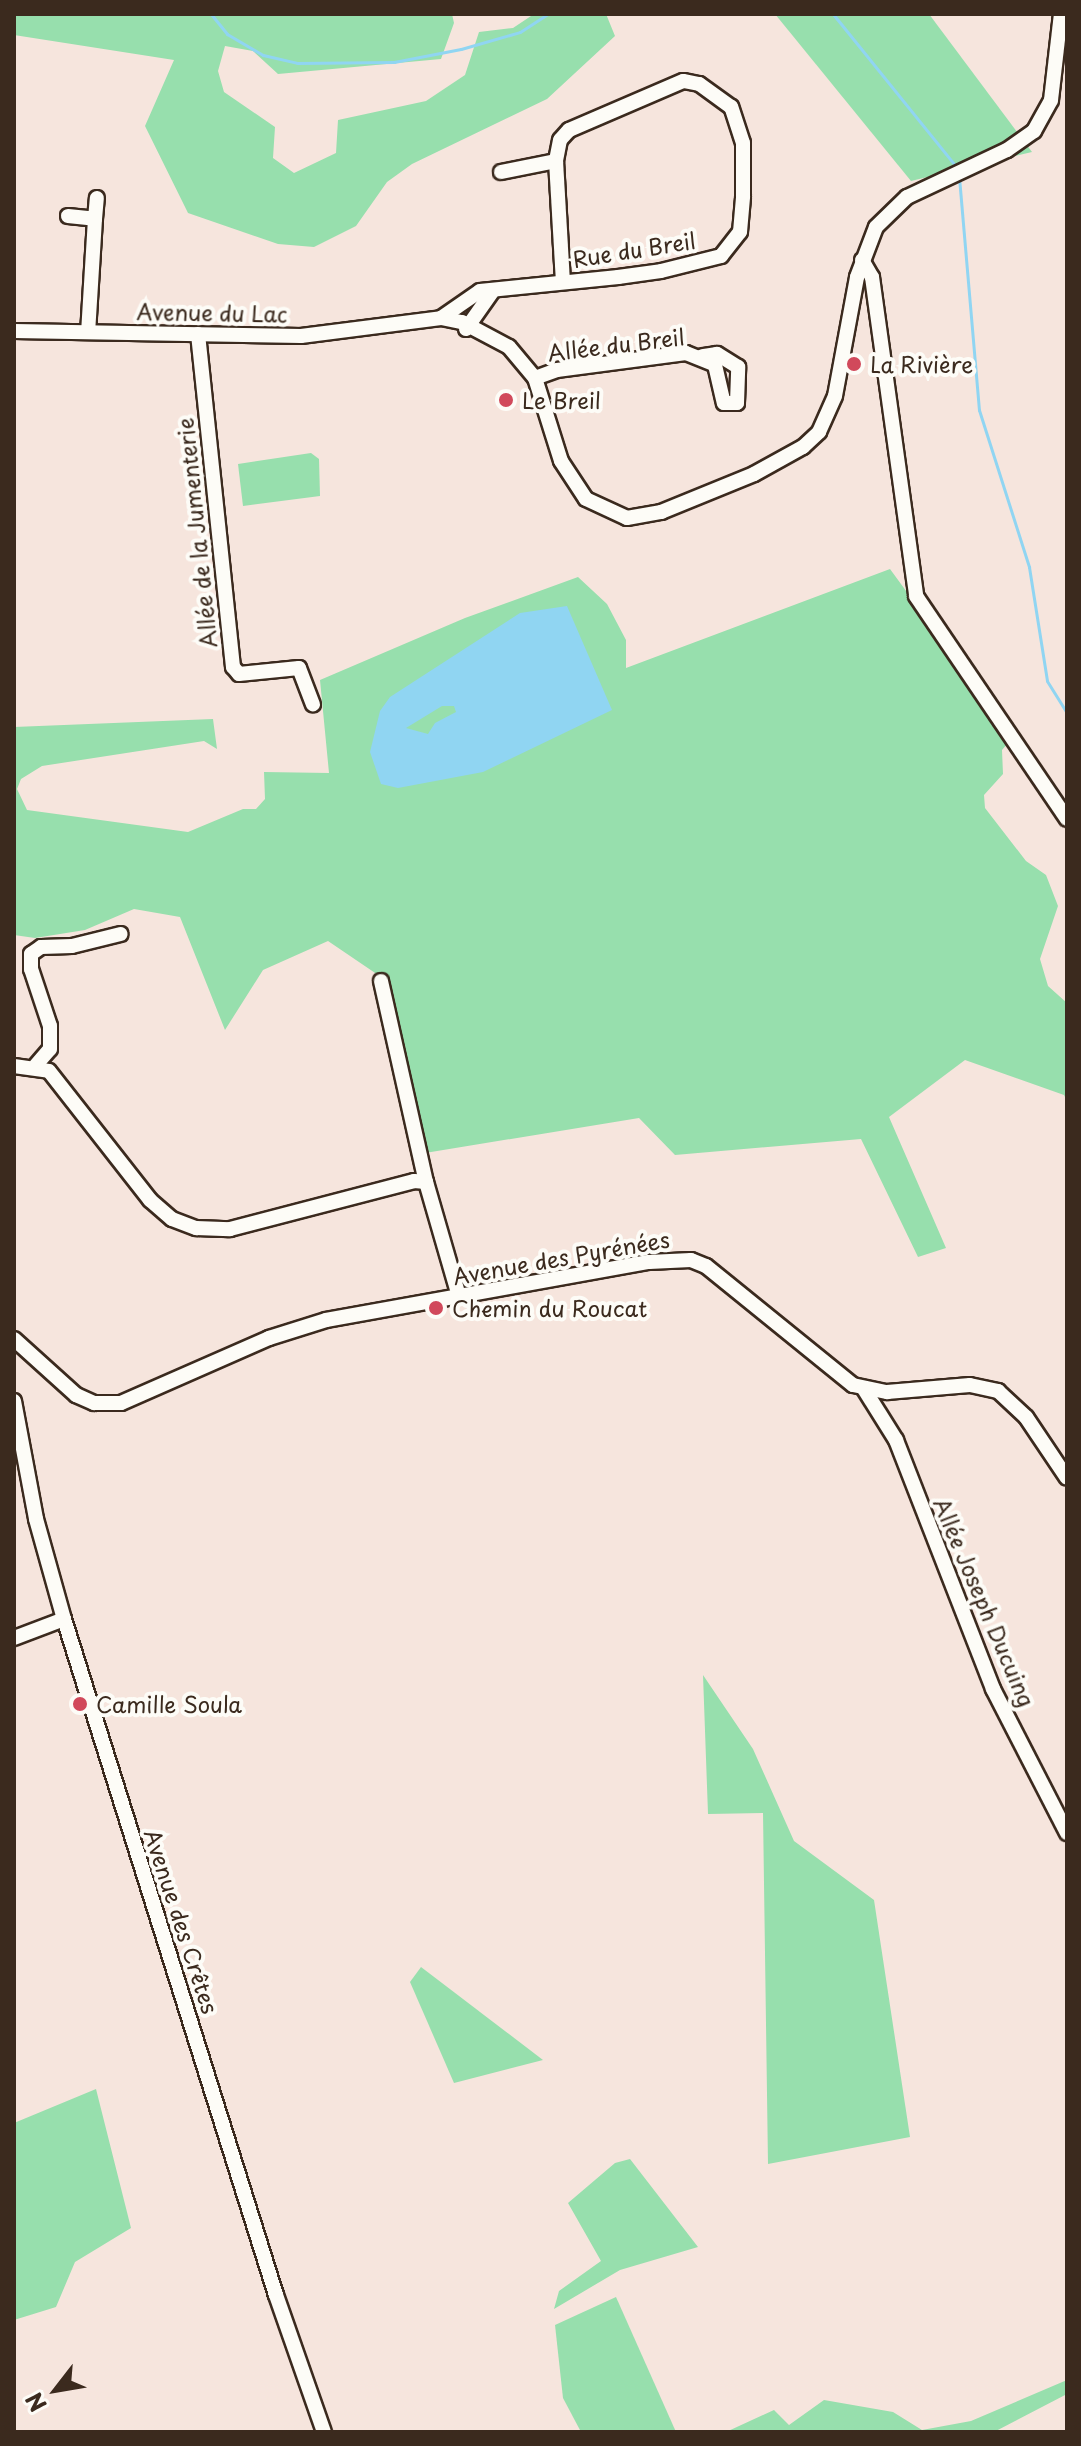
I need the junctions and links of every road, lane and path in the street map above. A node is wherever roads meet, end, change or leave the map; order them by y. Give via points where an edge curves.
1 (1061, 14) edge
2 (556, 161) junction
3 (501, 172) dead end
4 (97, 198) dead end
5 (68, 216) dead end
6 (95, 219) junction
7 (862, 260) junction
8 (563, 282) junction
9 (496, 289) junction
10 (475, 296) junction
11 (441, 318) junction
12 (408, 324) junction
13 (466, 326) junction
14 (14, 331) edge
15 (88, 332) junction
16 (198, 334) junction
17 (702, 356) dead end
18 (535, 378) junction
19 (313, 704) dead end
20 (1067, 819) edge
21 (121, 934) dead end
22 (381, 981) dead end
23 (36, 1065) junction
24 (14, 1066) edge
25 (426, 1182) junction
26 (459, 1296) junction
27 (15, 1339) edge
28 (864, 1389) junction
29 (14, 1401) edge
30 (15, 1414) edge
31 (1067, 1478) edge
32 (64, 1619) junction
33 (14, 1638) edge
34 (1067, 1833) edge
35 (324, 2432) edge

1 - 7 street, Avenue du Lac via 1051,100 1034,131 1007,150 907,197 876,227
2 - 3 street
2 - 8 street, Rue du Breil
2 - 8 street, Rue du Breil via 560,140 569,130 683,81 699,84 731,107 743,143 740,232 721,256 661,271
4 - 6 street
5 - 6 street
6 - 15 street
7 - 18 street, Avenue du Lac via 835,396 819,432 791,454 682,505 627,518 586,499 561,461
7 - 20 street via 872,277 916,596
8 - 9 street, Rue du Breil
9 - 10 street, Rue du Breil
9 - 13 street
10 - 11 street, Rue du Breil
10 - 13 street
11 - 12 street, Avenue du Lac
11 - 13 street, Avenue du Lac
12 - 13 street, Avenue du Lac
12 - 16 street, Avenue du Lac via 333,335
13 - 18 street, Avenue du Lac via 509,347
14 - 15 street, Avenue du Lac
15 - 16 street, Avenue du Lac
16 - 19 street, Allée de la Jumenterie via 233,667 239,674 299,668
17 - 18 street, Allée du Breil via 686,353 557,370
21 - 23 street via 41,947 31,954 50,1026 50,1049
22 - 25 street
23 - 24 street
23 - 25 street via 61,1082 150,1200 185,1225 230,1229
25 - 26 street
26 - 27 street, Avenue des Pyrénées via 302,1326 121,1403 84,1400 48,1374
26 - 28 street, Avenue des Pyrénées via 649,1262 691,1260 706,1266 833,1373
28 - 31 street, Avenue des Pyrénées via 905,1392 970,1385 998,1391 1026,1417
28 - 34 street, Allée Joseph Ducuing via 896,1440 993,1689
29 - 30 street, Avenue des Crêtes
30 - 32 street, Avenue des Crêtes
32 - 33 street
32 - 35 street, Avenue des Crêtes

